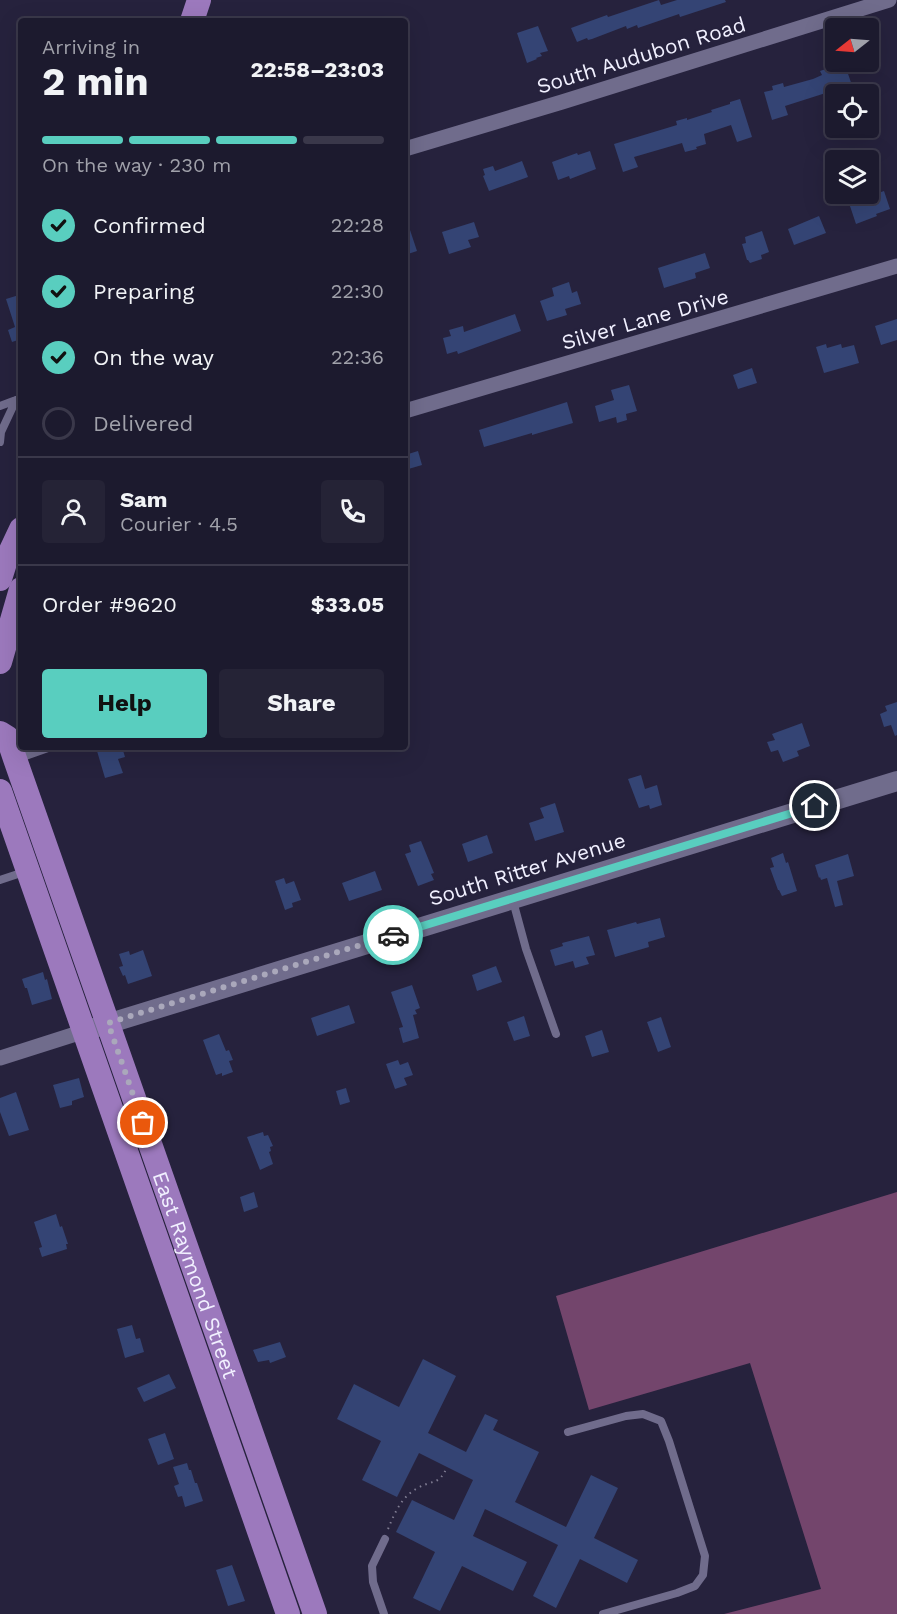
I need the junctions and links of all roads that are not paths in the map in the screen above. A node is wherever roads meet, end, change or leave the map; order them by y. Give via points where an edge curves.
1 (199, 0) edge
2 (889, 0) edge
3 (193, 18) edge
4 (408, 148) edge
5 (897, 266) edge
6 (18, 400) edge
7 (18, 402) edge
8 (0, 406) edge
9 (408, 410) edge
10 (0, 442) edge
11 (18, 535) edge
12 (0, 579) edge
13 (18, 599) edge
14 (0, 662) edge
15 (0, 733) edge
16 (42, 750) edge
17 (15, 759) junction
18 (897, 781) edge
19 (2, 804) edge
20 (28, 871) junction
21 (0, 880) edge
22 (512, 899) junction
23 (108, 1023) junction
24 (85, 1031) junction
25 (556, 1034) dead end
26 (0, 1058) edge
27 (568, 1432) dead end
28 (384, 1539) road end
29 (288, 1614) edge
30 (315, 1614) edge
31 (384, 1614) edge
32 (603, 1614) edge

1 - 3 main road
2 - 4 street, South Audubon Road
5 - 9 street, Silver Lane Drive
6 - 8 lane
7 - 10 lane via 1,432
11 - 12 main road
13 - 14 main road
15 - 17 main road, East Raymond Street via 8,738
16 - 17 lane
17 - 23 main road, East Raymond Street
18 - 22 street, South Ritter Avenue
19 - 20 main road, East Raymond Street
20 - 21 lane
20 - 24 main road, East Raymond Street
22 - 23 street, South Ritter Avenue
22 - 25 lane
23 - 24 street, South Ritter Avenue
23 - 30 main road, East Raymond Street
24 - 26 street, South Ritter Avenue
24 - 29 main road, East Raymond Street
27 - 32 lane via 626,1416 643,1414 661,1421 705,1556 703,1575 695,1586
28 - 31 lane via 372,1566

